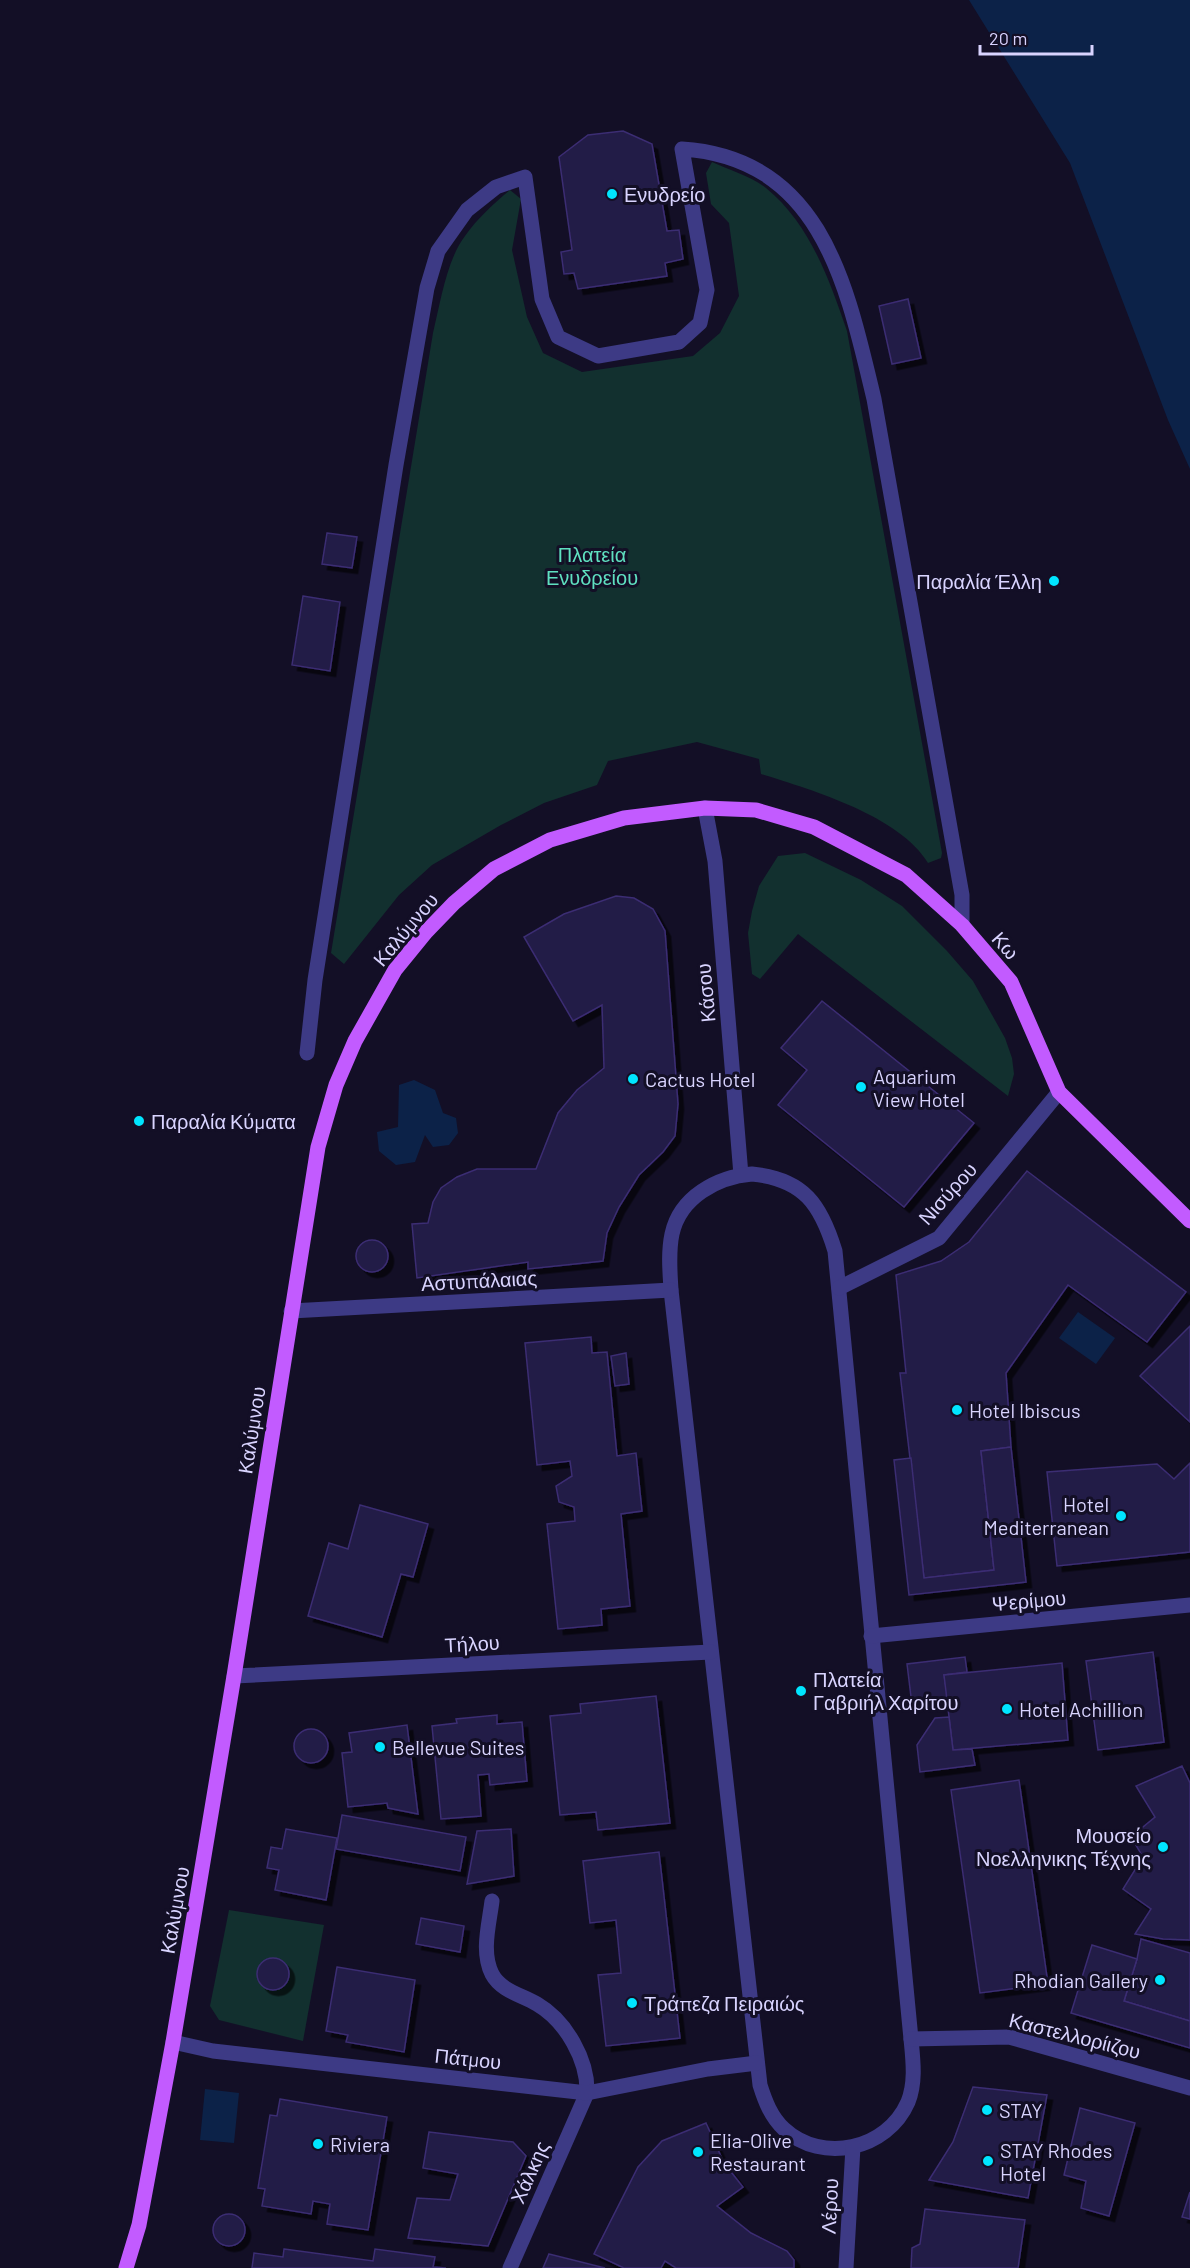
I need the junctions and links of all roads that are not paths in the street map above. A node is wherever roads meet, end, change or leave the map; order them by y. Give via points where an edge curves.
1 (705, 808) junction
2 (962, 925) junction
3 (307, 1053) dead end
4 (1059, 1092) junction
5 (741, 1175) junction
6 (1190, 1221) edge
7 (839, 1288) junction
8 (670, 1290) junction
9 (291, 1311) junction
10 (1190, 1605) edge
11 (871, 1636) junction
12 (711, 1652) junction
13 (234, 1676) junction
14 (492, 1901) dead end
15 (911, 2039) junction
16 (173, 2042) junction
17 (757, 2063) junction
18 (1190, 2088) edge
19 (587, 2093) junction
20 (853, 2147) junction
21 (126, 2268) edge
22 (510, 2268) edge
23 (846, 2268) edge

1 - 2 main road, Κω via 756,810 814,827 906,876
1 - 5 street, Κάσου via 715,861
1 - 9 main road, Καλύμνου via 624,818 549,840 494,869 426,932 395,970 336,1085 318,1147
2 - 3 street via 962,895 874,399 856,323 834,259 808,215 780,185 750,164 708,151 682,149 707,290 700,323 680,342 598,356 558,337 542,299 525,177 496,187 467,210 438,250 427,288 326,911
2 - 4 main road, Κω via 1011,982
4 - 6 main road, Κω
4 - 7 street, Νισύρου via 939,1238
5 - 7 street via 779,1179 813,1202 827,1225 835,1251
5 - 8 street via 706,1187 682,1211 672,1233
7 - 11 street
8 - 9 street, Αστυπάλαιας
8 - 12 street
9 - 13 main road, Καλύμνου
10 - 11 street, Ψερίμου
11 - 15 street
12 - 13 street, Τήλου
12 - 17 street
13 - 16 main road, Καλύμνου
14 - 19 street via 486,1953 493,1976 507,1989 539,2005 569,2034 587,2081
15 - 18 street, Καστελλορίιζου via 1010,2037
15 - 20 street via 914,2074 902,2113 875,2139
16 - 19 street, Πάτμου via 213,2051
16 - 21 main road, Καλύμνου via 139,2225
17 - 19 street, Πάτμου
17 - 20 street via 764,2100 783,2128 814,2146
19 - 22 street, Χάλκης
20 - 23 street, Λέρου

